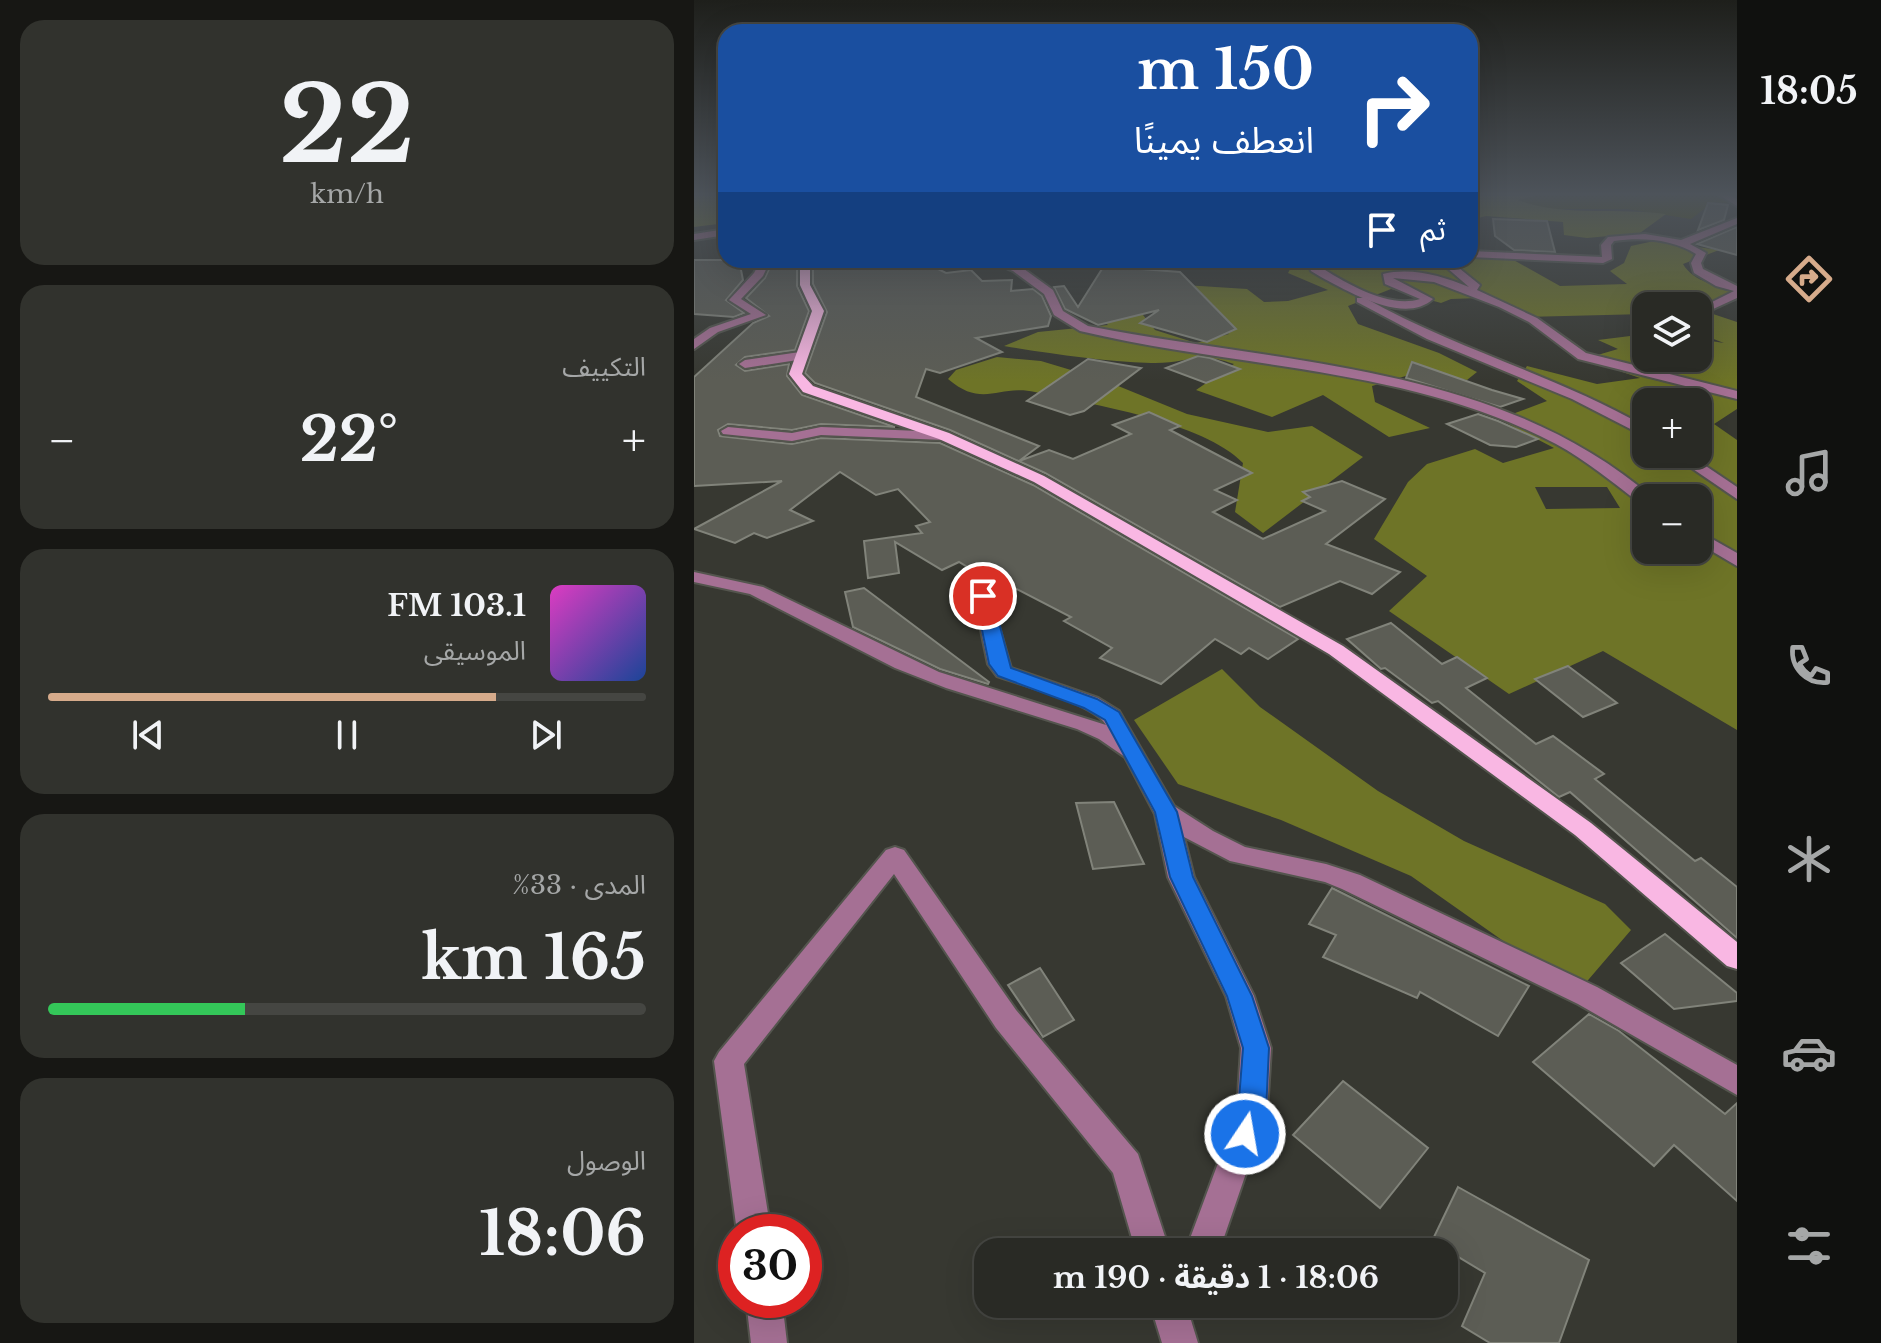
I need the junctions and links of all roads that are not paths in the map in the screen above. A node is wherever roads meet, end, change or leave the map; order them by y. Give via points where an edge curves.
1 (1507, 256) edge
2 (1607, 256) edge
3 (1700, 256) edge
4 (762, 268) edge
5 (805, 268) edge
6 (1315, 268) edge
7 (1452, 268) edge
8 (1017, 269) edge
9 (1347, 286) junction
10 (1737, 291) edge
11 (1488, 298) junction
12 (1712, 305) edge
13 (694, 345) edge
14 (800, 356) junction
15 (745, 364) dead end
16 (1737, 395) edge
17 (1632, 425) edge
18 (728, 431) dead end
19 (944, 436) junction
20 (1699, 468) edge
21 (1632, 489) edge
22 (1737, 494) edge
23 (1712, 545) edge
24 (1737, 561) edge
25 (694, 577) edge
26 (983, 596) dead end
27 (1126, 746) junction
28 (1166, 812) junction
29 (1737, 958) edge
30 (1737, 1081) edge
31 (751, 1214) edge
32 (1149, 1238) edge
33 (1207, 1238) edge
34 (766, 1318) edge
35 (1172, 1318) edge
36 (1183, 1318) edge
37 (769, 1343) edge
38 (1180, 1343) edge

1 - 2 street via 1603,260
3 - 10 street via 1698,271
4 - 13 street via 734,300 760,315 714,330
5 - 14 main road via 805,285 818,311
6 - 9 street
7 - 11 street
8 - 21 street via 1049,292 1058,313 1084,329 1362,375 1471,404 1560,440
9 - 11 street via 1401,305 1426,302 1424,295 1386,279 1405,272
9 - 17 street via 1383,315
10 - 12 street
11 - 16 street via 1530,318 1582,356
14 - 15 street
14 - 19 main road via 795,374 808,389
18 - 19 street via 792,437 821,431
19 - 29 main road via 1039,479 1336,650 1583,829
20 - 22 street
23 - 24 street
25 - 27 street via 756,588 877,654 1090,727
26 - 27 street via 1004,672 1091,703 1112,716
27 - 28 street
28 - 30 street via 1231,852 1340,878 1503,951 1658,1031
28 - 33 street via 1181,877 1240,996 1256,1048 1252,1112
31 - 32 street via 729,1061 895,856 1006,1019 1127,1165
34 - 37 street
35 - 38 street
36 - 38 street

